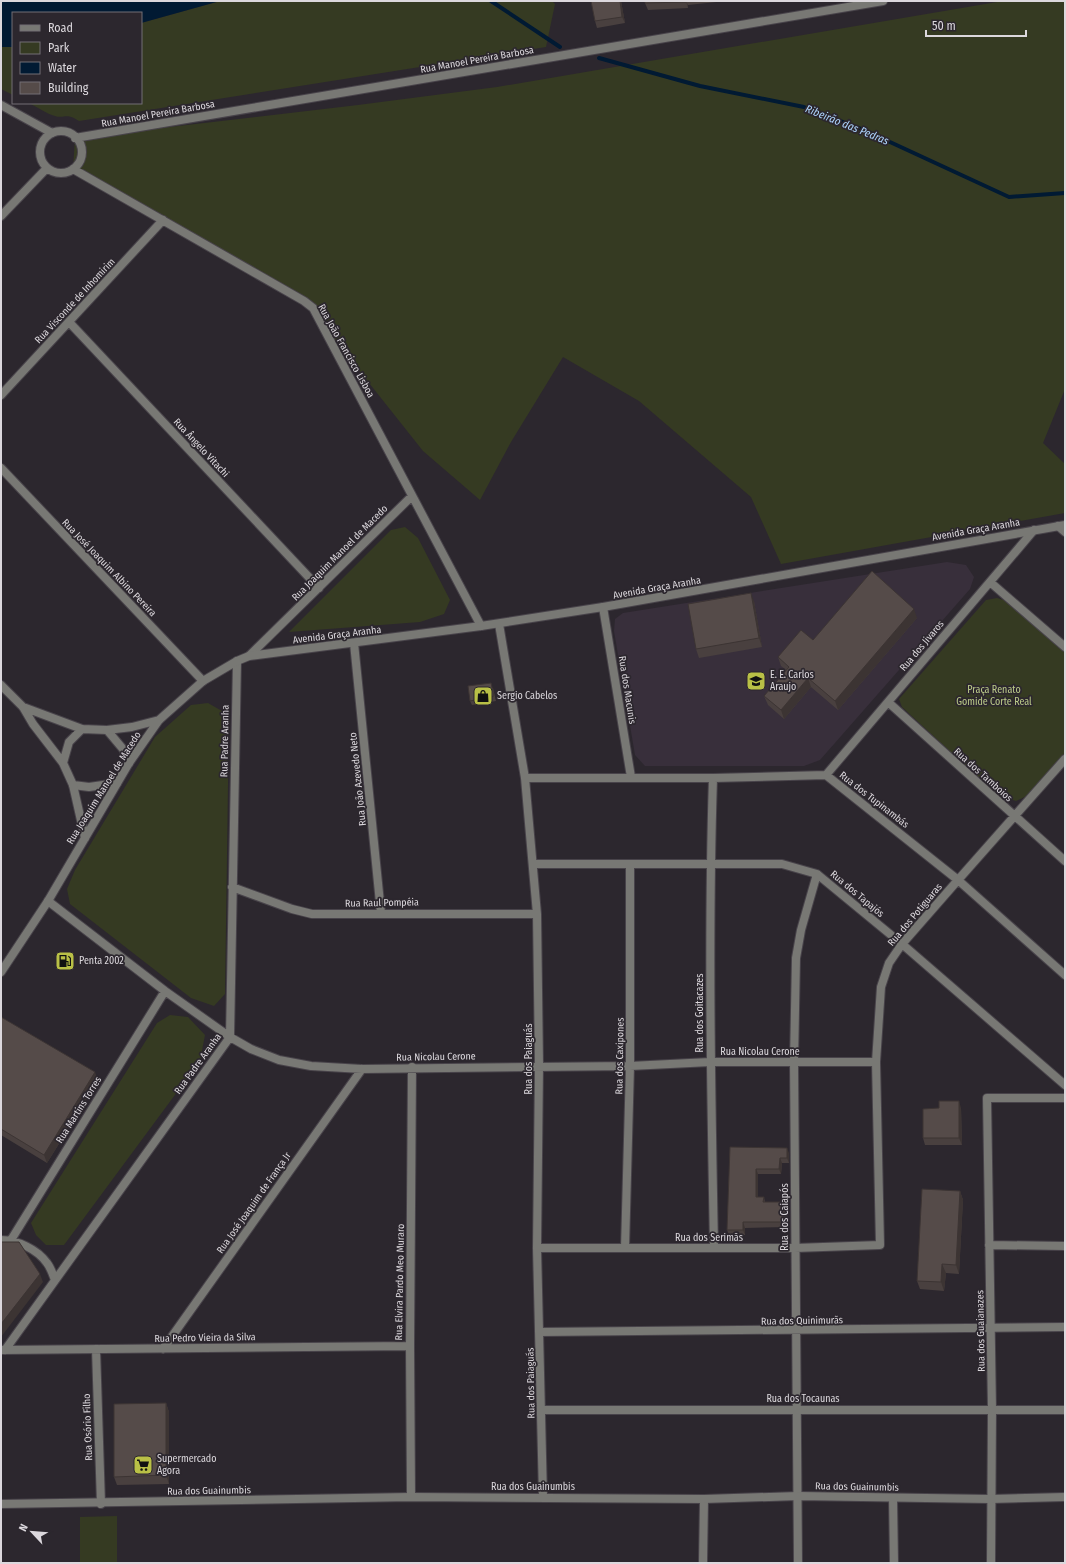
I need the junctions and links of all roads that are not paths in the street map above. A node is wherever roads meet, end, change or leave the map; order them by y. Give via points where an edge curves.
1 (883, 1) edge
2 (1, 105) edge
3 (52, 133) junction
4 (75, 138) junction
5 (47, 168) junction
6 (73, 169) junction
7 (1, 216) edge
8 (163, 220) junction
9 (69, 322) junction
10 (1, 395) edge
11 (1, 468) edge
12 (412, 496) junction
13 (1062, 525) edge
14 (1034, 530) junction
15 (1065, 532) edge
16 (990, 582) junction
17 (319, 588) junction
18 (603, 607) junction
19 (499, 624) junction
20 (481, 626) junction
21 (354, 643) junction
22 (1065, 647) edge
23 (250, 656) junction
24 (237, 661) junction
25 (204, 681) junction
26 (2, 690) edge
27 (888, 702) junction
28 (23, 707) junction
29 (159, 720) junction
30 (82, 729) junction
31 (107, 730) junction
32 (1065, 759) edge
33 (63, 763) junction
34 (129, 763) junction
35 (826, 775) junction
36 (631, 777) junction
37 (524, 778) junction
38 (713, 778) junction
39 (117, 783) junction
40 (73, 785) junction
41 (1014, 816) junction
42 (85, 838) junction
43 (1065, 861) edge
44 (533, 864) junction
45 (630, 865) junction
46 (710, 865) junction
47 (817, 874) junction
48 (958, 880) junction
49 (232, 887) junction
50 (48, 901) junction
51 (381, 913) junction
52 (537, 914) junction
53 (902, 944) junction
54 (1, 972) edge
55 (1065, 975) edge
56 (165, 991) junction
57 (230, 1037) junction
58 (710, 1062) junction
59 (794, 1062) junction
60 (876, 1062) junction
61 (540, 1065) junction
62 (630, 1066) junction
63 (412, 1067) junction
64 (362, 1069) junction
65 (1065, 1085) edge
66 (1065, 1098) edge
67 (1, 1240) edge
68 (10, 1240) junction
69 (880, 1245) joint
70 (989, 1245) junction
71 (1065, 1246) edge
72 (714, 1247) junction
73 (537, 1248) junction
74 (625, 1248) junction
75 (795, 1248) junction
76 (55, 1280) junction
77 (1065, 1327) edge
78 (990, 1329) junction
79 (796, 1331) junction
80 (539, 1332) junction
81 (410, 1346) junction
82 (96, 1349) junction
83 (163, 1349) junction
84 (3, 1350) edge
85 (796, 1409) junction
86 (542, 1410) junction
87 (992, 1410) junction
88 (1065, 1410) edge
89 (798, 1496) junction
90 (411, 1497) junction
91 (1065, 1497) edge
92 (543, 1498) junction
93 (893, 1498) junction
94 (990, 1498) junction
95 (704, 1499) junction
96 (1, 1504) edge
97 (101, 1504) junction
98 (702, 1563) edge
99 (798, 1563) edge
100 (894, 1563) edge
101 (991, 1563) edge

1 - 4 street, Rua Manoel Pereira Barbosa
2 - 3 street
3 - 4 street via 61,132
3 - 5 street via 40,148 40,155
4 - 6 street via 80,144 81,157
5 - 6 street via 60,173
5 - 7 street
6 - 8 street, Rua João Francisco Lisboa
8 - 9 street, Rua Visconde de Inhomirim
8 - 12 street, Rua João Francisco Lisboa via 312,308
9 - 10 street, Rua Visconde de Inhomirim
9 - 17 street, Rua Ângelo Vitachi
11 - 25 street, Rua José Joaquim Albino Pereira
12 - 17 street, Rua Joaquim Manoel de Macedo
12 - 20 street, Rua João Francisco Lisboa
13 - 14 street, Avenida Graça Aranha
13 - 15 street
14 - 16 street, Rua dos Jivaros
14 - 18 street, Avenida Graça Aranha
16 - 22 street
16 - 27 street, Rua dos Jivaros
17 - 23 street, Rua Joaquim Manoel de Macedo
18 - 19 street, Avenida Graça Aranha
18 - 36 street, Rua dos Macunis
19 - 20 street, Avenida Graça Aranha
19 - 37 street, Rua dos Paiaguás
20 - 21 street, Avenida Graça Aranha
21 - 23 street, Avenida Graça Aranha
21 - 51 street, Rua João Azevedo Neto
23 - 24 street, Rua Joaquim Manoel de Macedo
24 - 25 street, Rua Joaquim Manoel de Macedo
24 - 49 street, Rua Padre Aranha
25 - 29 street, Rua Joaquim Manoel de Macedo
26 - 28 street
27 - 35 street, Rua dos Jivaros
27 - 41 street, Rua dos Tamboios
28 - 30 street
28 - 33 street via 32,724
29 - 31 street
29 - 34 street, Rua Joaquim Manoel de Macedo
30 - 31 street
30 - 33 street via 69,742
31 - 34 street via 123,749
32 - 41 street, Rua dos Potiguaras
33 - 40 street
34 - 39 street, Rua Joaquim Manoel de Macedo
35 - 38 street, Rua dos Tupinambás
35 - 48 street, Rua dos Tupinambás
36 - 37 street, Rua dos Tupinambás
36 - 38 street, Rua dos Tupinambás
37 - 44 street, Rua dos Paiaguás
38 - 46 street, Rua dos Goitacazes
39 - 40 street via 89,787
39 - 42 street, Rua Joaquim Manoel de Macedo
40 - 42 street
41 - 43 street, Rua dos Tamboios
41 - 48 street, Rua dos Potiguaras
42 - 50 street, Rua Joaquim Manoel de Macedo
44 - 45 street, Rua dos Tapajós
44 - 52 street, Rua dos Paiaguás
45 - 46 street, Rua dos Tapajós
45 - 62 street, Rua dos Caxipones
46 - 47 street, Rua dos Tapajós via 782,864
46 - 58 street, Rua dos Goitacazes
47 - 53 street, Rua dos Tapajós
47 - 59 street, Rua dos Caiapós via 796,958
48 - 53 street, Rua dos Potiguaras
48 - 55 street, Rua dos Tupinambás
49 - 51 street, Rua Raul Pompéia via 312,914
49 - 57 street, Rua Padre Aranha
50 - 54 street, Rua Joaquim Manoel de Macedo
50 - 56 street, Rua Nicolau Cerone
51 - 52 street, Rua Raul Pompéia
52 - 61 street, Rua dos Paiaguás
53 - 60 street, Rua dos Potiguaras via 889,962 881,987
53 - 65 street, Rua dos Tapajós
56 - 57 street, Rua Nicolau Cerone
56 - 68 street, Rua Martins Torres
57 - 64 street, Rua Nicolau Cerone via 279,1060 311,1066
57 - 76 street, Rua Padre Aranha
58 - 59 street, Rua Nicolau Cerone
58 - 62 street, Rua Nicolau Cerone
58 - 72 street, Rua dos Goitacazes
59 - 60 street, Rua Nicolau Cerone
59 - 75 street, Rua dos Caiapós
60 - 69 street, Rua dos Potiguaras
61 - 62 street, Rua Nicolau Cerone
61 - 63 street, Rua Nicolau Cerone
61 - 73 street, Rua dos Paiaguás
62 - 74 street, Rua dos Caxipones
63 - 64 street, Rua Nicolau Cerone
63 - 81 street, Rua Elvira Pardo Meo Muraro
64 - 83 street, Rua José Joaquim de França Jr
66 - 70 street, Rua dos Guaianazes via 987,1098
67 - 68 street
68 - 76 street via 35,1251 47,1263
69 - 75 street, Rua dos Serimãs
70 - 71 street
70 - 78 street, Rua dos Guaianazes
72 - 74 street, Rua dos Serimãs
72 - 75 street, Rua dos Serimãs
73 - 74 street, Rua dos Serimãs
73 - 80 street, Rua dos Paiaguás
75 - 79 street, Rua dos Caiapós
76 - 84 street, Rua Padre Aranha
77 - 78 street, Rua dos Quinimurãs
78 - 79 street, Rua dos Quinimurãs
78 - 87 street, Rua dos Guaianazes
79 - 80 street, Rua dos Quinimurãs
79 - 85 street, Rua dos Caiapós
80 - 86 street, Rua dos Paiaguás
81 - 83 street, Rua Pedro Vieira da Silva
81 - 90 street, Rua Elvira Pardo Meo Muraro
82 - 83 street, Rua Pedro Vieira da Silva
82 - 84 street, Rua Pedro Vieira da Silva
82 - 97 street, Rua Osório Filho
85 - 86 street, Rua dos Tocaunas
85 - 87 street, Rua dos Tocaunas
85 - 89 street, Rua dos Caiapós
86 - 92 street, Rua dos Paiaguás
87 - 88 street, Rua dos Tocaunas
87 - 94 street, Rua dos Guaianazes
89 - 93 street, Rua dos Guainumbis
89 - 95 street, Rua dos Guainumbis
89 - 99 street, Rua dos Caiapós
90 - 92 street, Rua dos Guainumbis
90 - 97 street, Rua dos Guainumbis
91 - 94 street, Rua dos Guainumbis
92 - 95 street, Rua dos Guainumbis
93 - 94 street, Rua dos Guainumbis
93 - 100 street
94 - 101 street, Rua dos Guaianazes
95 - 98 street
96 - 97 street, Rua dos Guainumbis

